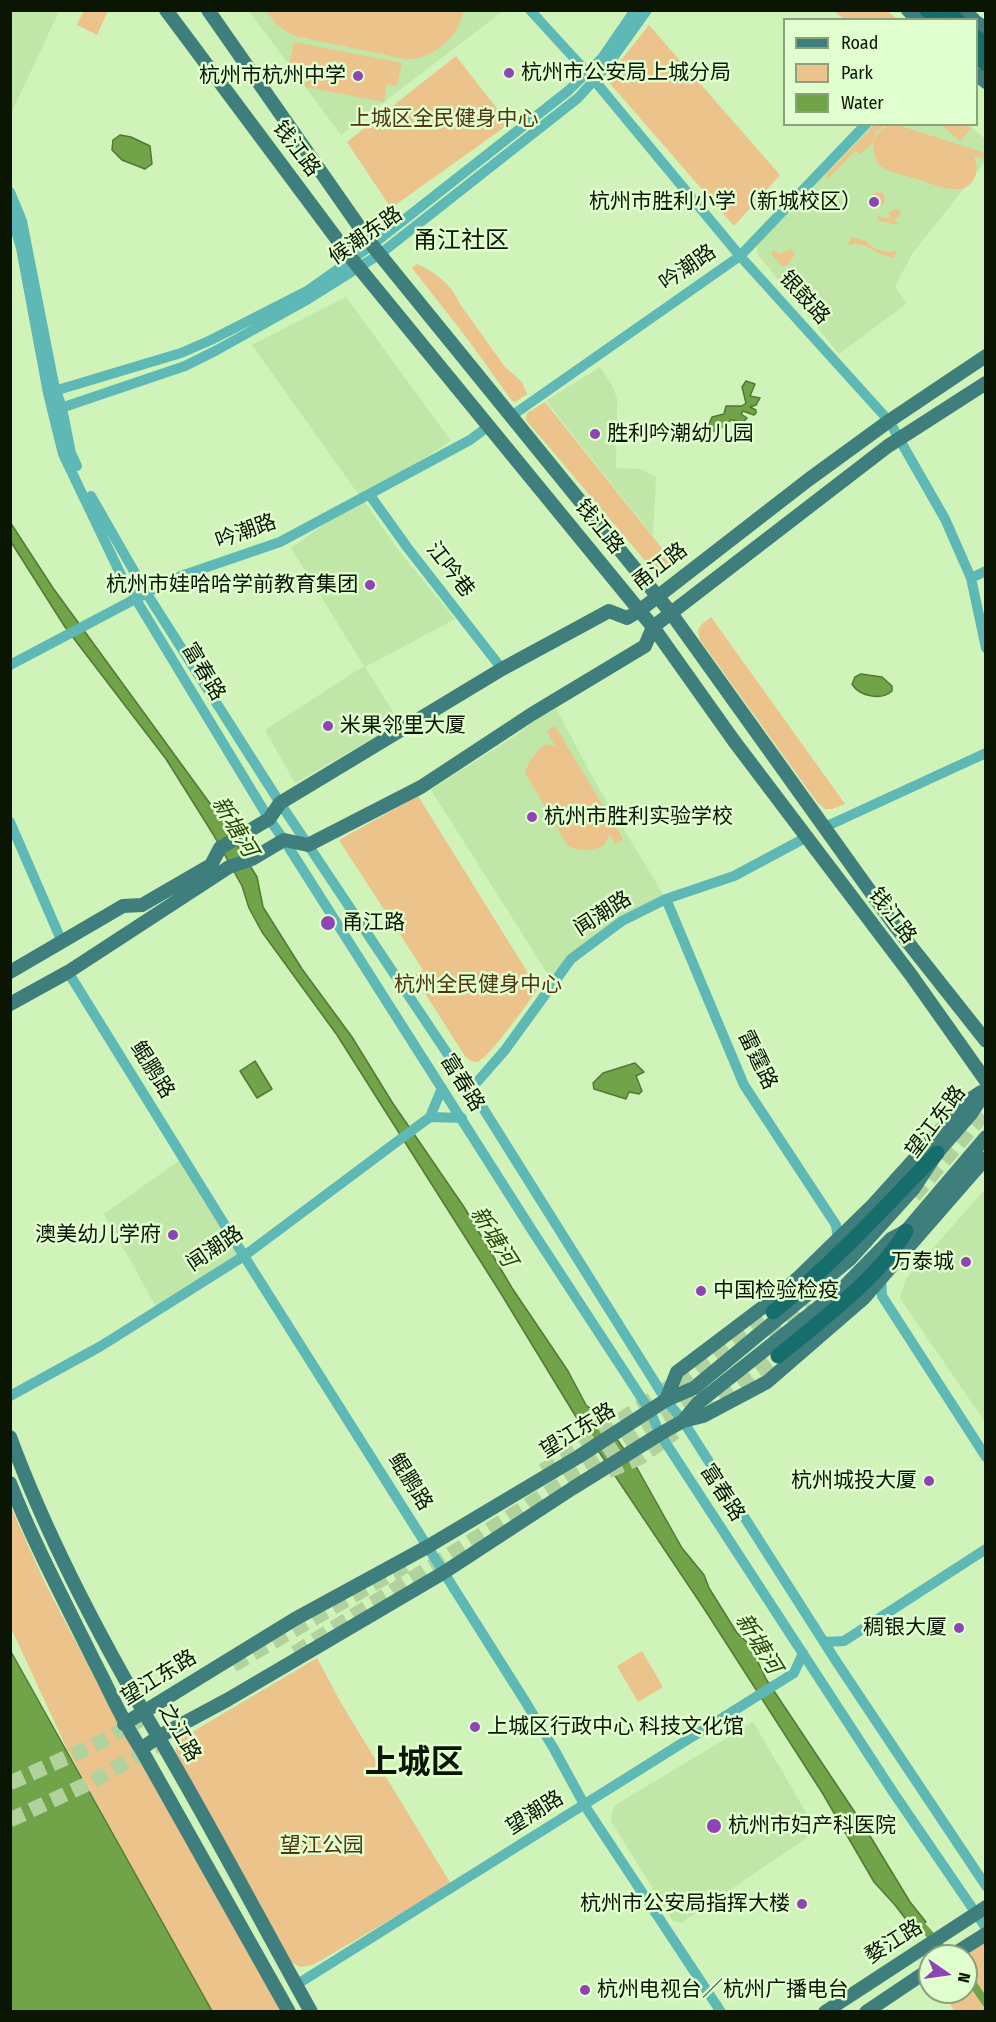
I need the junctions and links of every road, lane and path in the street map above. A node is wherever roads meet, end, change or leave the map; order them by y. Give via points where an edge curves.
1 (165, 10) edge
2 (208, 10) edge
3 (530, 10) edge
4 (635, 10) edge
5 (647, 10) edge
6 (590, 77) junction
7 (864, 126) edge
8 (10, 192) edge
9 (10, 210) edge
10 (376, 249) junction
11 (740, 255) junction
12 (355, 262) junction
13 (986, 356) edge
14 (986, 383) edge
15 (52, 392) junction
16 (57, 409) junction
17 (510, 417) junction
18 (889, 421) junction
19 (490, 425) junction
20 (900, 438) junction
21 (369, 494) junction
22 (986, 571) edge
23 (971, 578) junction
24 (147, 594) junction
25 (657, 596) junction
26 (136, 600) junction
27 (639, 611) junction
28 (671, 613) junction
29 (654, 627) junction
30 (986, 648) edge
31 (10, 665) edge
32 (502, 669) junction
33 (986, 753) edge
34 (280, 803) junction
35 (269, 819) junction
36 (10, 822) edge
37 (825, 827) junction
38 (807, 837) junction
39 (284, 840) junction
40 (308, 845) junction
41 (666, 899) junction
42 (62, 942) junction
43 (10, 972) edge
44 (68, 972) junction
45 (10, 1004) edge
46 (986, 1041) edge
47 (986, 1081) edge
48 (442, 1088) junction
49 (471, 1089) junction
50 (986, 1089) edge
51 (430, 1117) junction
52 (462, 1118) junction
53 (986, 1137) edge
54 (937, 1153) junction
55 (986, 1158) edge
56 (836, 1225) junction
57 (852, 1227) junction
58 (906, 1231) junction
59 (838, 1240) junction
60 (244, 1256) junction
61 (881, 1278) junction
62 (882, 1296) junction
63 (864, 1299) junction
64 (773, 1312) tunnel mouth
65 (778, 1356) tunnel mouth
66 (10, 1396) edge
67 (666, 1400) junction
68 (650, 1411) junction
69 (683, 1421) junction
70 (660, 1434) junction
71 (10, 1437) edge
72 (986, 1457) edge
73 (10, 1483) edge
74 (427, 1547) junction
75 (986, 1549) edge
76 (443, 1573) junction
77 (844, 1641) junction
78 (824, 1642) junction
79 (803, 1653) junction
80 (836, 1661) junction
81 (816, 1674) junction
82 (790, 1675) junction
83 (143, 1712) junction
84 (124, 1724) junction
85 (158, 1737) junction
86 (141, 1749) junction
87 (585, 1806) junction
88 (986, 1886) edge
89 (980, 1911) edge
90 (986, 1929) edge
91 (986, 1934) edge
92 (970, 1944) edge
93 (918, 1977) edge
94 (297, 1985) junction
95 (289, 2012) edge
96 (311, 2012) edge
97 (721, 2012) edge
98 (825, 2012) edge
99 (866, 2012) edge

1 - 12 main road, 钱江路
2 - 10 main road, 钱江路
3 - 6 street, 银鼓路
4 - 6 street, 候潮东路
5 - 6 street, 候潮东路 via 607,66
6 - 10 street, 候潮东路 via 578,98
6 - 11 street, 银鼓路
7 - 11 street, 吟潮路
8 - 15 street, 富春路 via 22,221
9 - 15 street, 富春路
10 - 12 street, 候潮东路
10 - 17 main road, 钱江路
11 - 17 street, 吟潮路
11 - 18 street, 银鼓路
12 - 15 street, 候潮东路 via 307,291 181,353
12 - 16 street, 候潮东路 via 296,307 185,366
12 - 19 main road, 钱江路
13 - 18 main road, 甬江路
14 - 20 main road, 甬江路
15 - 16 street, 富春路
16 - 24 street, 富春路 via 71,453 96,506
16 - 26 street, 富春路 via 63,454
17 - 25 main road, 钱江路
18 - 20 street, 银鼓路
18 - 25 main road, 甬江路
19 - 21 street, 吟潮路 via 470,440
19 - 27 main road, 钱江路
20 - 23 street, 银鼓路 via 945,519
20 - 28 main road, 甬江路
21 - 24 street, 吟潮路 via 280,542 175,578
21 - 32 street, 江吟巷
22 - 23 street
23 - 30 street, 银鼓路
24 - 26 street, 吟潮路
24 - 34 street, 富春路
25 - 27 main road, 甬江路
25 - 28 main road, 钱江路
26 - 31 street, 吟潮路
26 - 35 street, 富春路
27 - 29 main road, 钱江路
27 - 32 main road, 甬江路 via 627,618 609,611
28 - 29 main road, 甬江路
28 - 37 main road, 钱江路
29 - 38 main road, 钱江路
29 - 40 main road, 甬江路 via 645,646 421,787
32 - 34 main road, 甬江路
33 - 37 street
34 - 35 main road, 甬江路
34 - 40 street, 富春路
35 - 39 street, 富春路
35 - 42 main road, 甬江路 via 220,848 211,865 142,905 123,906
36 - 42 street
37 - 46 main road, 钱江路 via 895,926
38 - 41 street, 闻潮路 via 734,876
38 - 47 main road, 钱江路
39 - 40 main road
39 - 44 main road via 229,867
39 - 48 street, 富春路
40 - 49 street, 富春路
41 - 49 street, 闻潮路 via 622,921 571,959 505,1050
41 - 56 street, 雷霆路 via 744,1085
42 - 43 main road, 甬江路
44 - 45 main road
44 - 60 street, 鲲鹏路
48 - 51 street
48 - 52 street, 富春路
49 - 67 street, 富春路
50 - 54 main road, 望江东路 via 970,1115
50 - 57 main road via 966,1102
51 - 52 street
51 - 60 street, 闻潮路
52 - 68 street, 富春路
53 - 58 main road
54 - 64 highway via 851,1243
54 - 67 main road, 望江东路 via 914,1188 850,1258 694,1388
55 - 61 main road
56 - 57 street
56 - 59 street, 雷霆路
57 - 59 main road
58 - 65 highway via 894,1250 864,1280
58 - 69 main road via 891,1239 844,1287 698,1403
59 - 67 main road via 767,1304 677,1372
60 - 66 street, 闻潮路 via 101,1346
60 - 74 street, 鲲鹏路
61 - 62 street
61 - 63 main road
62 - 63 street
62 - 72 street
63 - 69 main road via 767,1382 703,1416
67 - 68 main road, 望江东路
67 - 69 street, 富春路
68 - 70 street, 富春路
68 - 74 main road, 望江东路
69 - 70 main road
69 - 78 street, 富春路
70 - 76 main road
70 - 79 street, 富春路
71 - 83 main road, 之江路 via 52,1537
73 - 84 main road, 之江路 via 53,1582
74 - 76 street, 鲲鹏路
74 - 83 main road, 望江东路 via 295,1619
75 - 77 street
76 - 85 main road
76 - 87 street, 鲲鹏路 via 554,1749
77 - 78 street
77 - 80 street
78 - 80 street, 富春路
79 - 81 street, 富春路
79 - 82 street
80 - 88 street, 富春路
81 - 82 street
81 - 89 street, 富春路
82 - 87 street, 望潮路
83 - 84 main road, 望江东路
83 - 85 main road, 之江路
84 - 86 main road, 之江路
85 - 86 main road
85 - 94 main road, 之江路
86 - 95 main road, 之江路
87 - 94 street, 望潮路
87 - 97 street, 鲲鹏路
89 - 90 street, 富春路
89 - 98 main road, 婺江路
91 - 92 main road
93 - 99 main road, 婺江路
94 - 96 main road, 之江路

